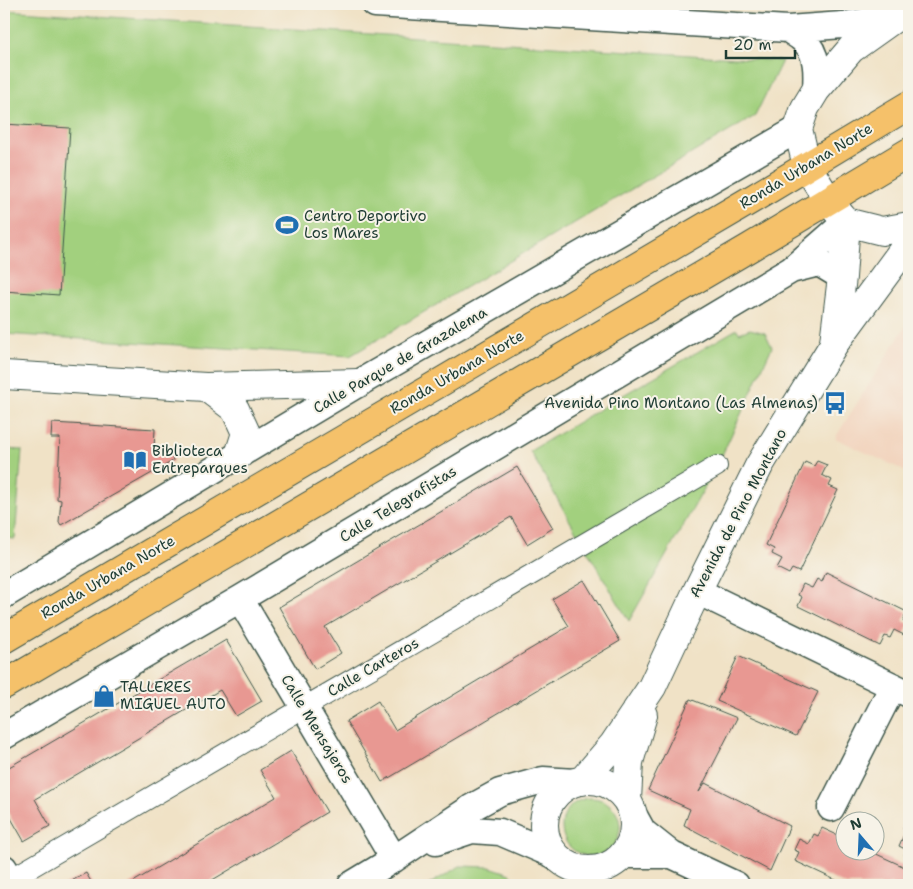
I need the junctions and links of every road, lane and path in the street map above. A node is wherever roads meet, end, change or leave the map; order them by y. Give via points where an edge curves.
1 (375, 4) edge
2 (464, 6) edge
3 (692, 13) edge
4 (903, 13) edge
5 (788, 29) junction
6 (816, 90) junction
7 (909, 105) edge
8 (798, 129) junction
9 (909, 152) edge
10 (807, 166) junction
11 (828, 200) junction
12 (846, 222) junction
13 (909, 226) edge
14 (909, 242) edge
15 (790, 270) junction
16 (842, 276) junction
17 (834, 344) junction
18 (4, 375) edge
19 (359, 383) junction
20 (206, 387) junction
21 (239, 455) junction
22 (717, 466) dead end
23 (697, 591) junction
24 (4, 595) edge
25 (240, 598) junction
26 (4, 639) edge
27 (4, 685) edge
28 (652, 687) junction
29 (905, 691) edge
30 (304, 707) junction
31 (4, 736) edge
32 (579, 781) junction
33 (630, 806) junction
34 (831, 808) dead end
35 (672, 855) junction
36 (400, 856) junction
37 (559, 867) edge
38 (607, 870) edge
39 (8, 879) edge
40 (351, 885) edge
41 (736, 885) edge

1 - 2 street
2 - 3 street
3 - 5 street
4 - 5 street via 843,25
4 - 6 street via 851,49
5 - 6 street via 806,41 815,58
6 - 8 street
7 - 10 main road, Ronda Urbana Norte
8 - 10 street
8 - 19 street, Calle Parque de Grazalema
9 - 11 main road
10 - 11 street
10 - 26 main road, Ronda Urbana Norte
11 - 12 street
11 - 27 main road
12 - 13 street via 882,231
12 - 15 street
12 - 16 street
14 - 17 street, Avenida de Pino Montano
15 - 16 street via 819,263
15 - 25 street, Calle Telegrafistas
16 - 17 street
17 - 23 street, Avenida de Pino Montano via 759,466
18 - 20 street
19 - 20 street
19 - 21 street, Calle Parque de Grazalema
20 - 21 street via 235,409 246,433
21 - 24 street, Calle Parque de Grazalema
22 - 30 street, Calle Carteros
23 - 28 street, Avenida de Pino Montano
23 - 29 street
25 - 30 street, Calle Mensajeros
25 - 31 street, Calle Telegrafistas
28 - 32 street, Avenida de Pino Montano via 613,745
28 - 33 street, Avenida de Pino Montano via 629,762
29 - 34 street
30 - 36 street, Calle Mensajeros
30 - 39 street, Calle Carteros
32 - 33 street via 607,784 615,788
32 - 36 street via 543,780 500,792 470,808
32 - 37 street via 559,791 545,813 544,831
33 - 35 street via 643,832
33 - 38 street via 633,835 629,846
35 - 38 street
35 - 41 street
36 - 37 street via 472,830 500,832
36 - 40 street
37 - 38 street

